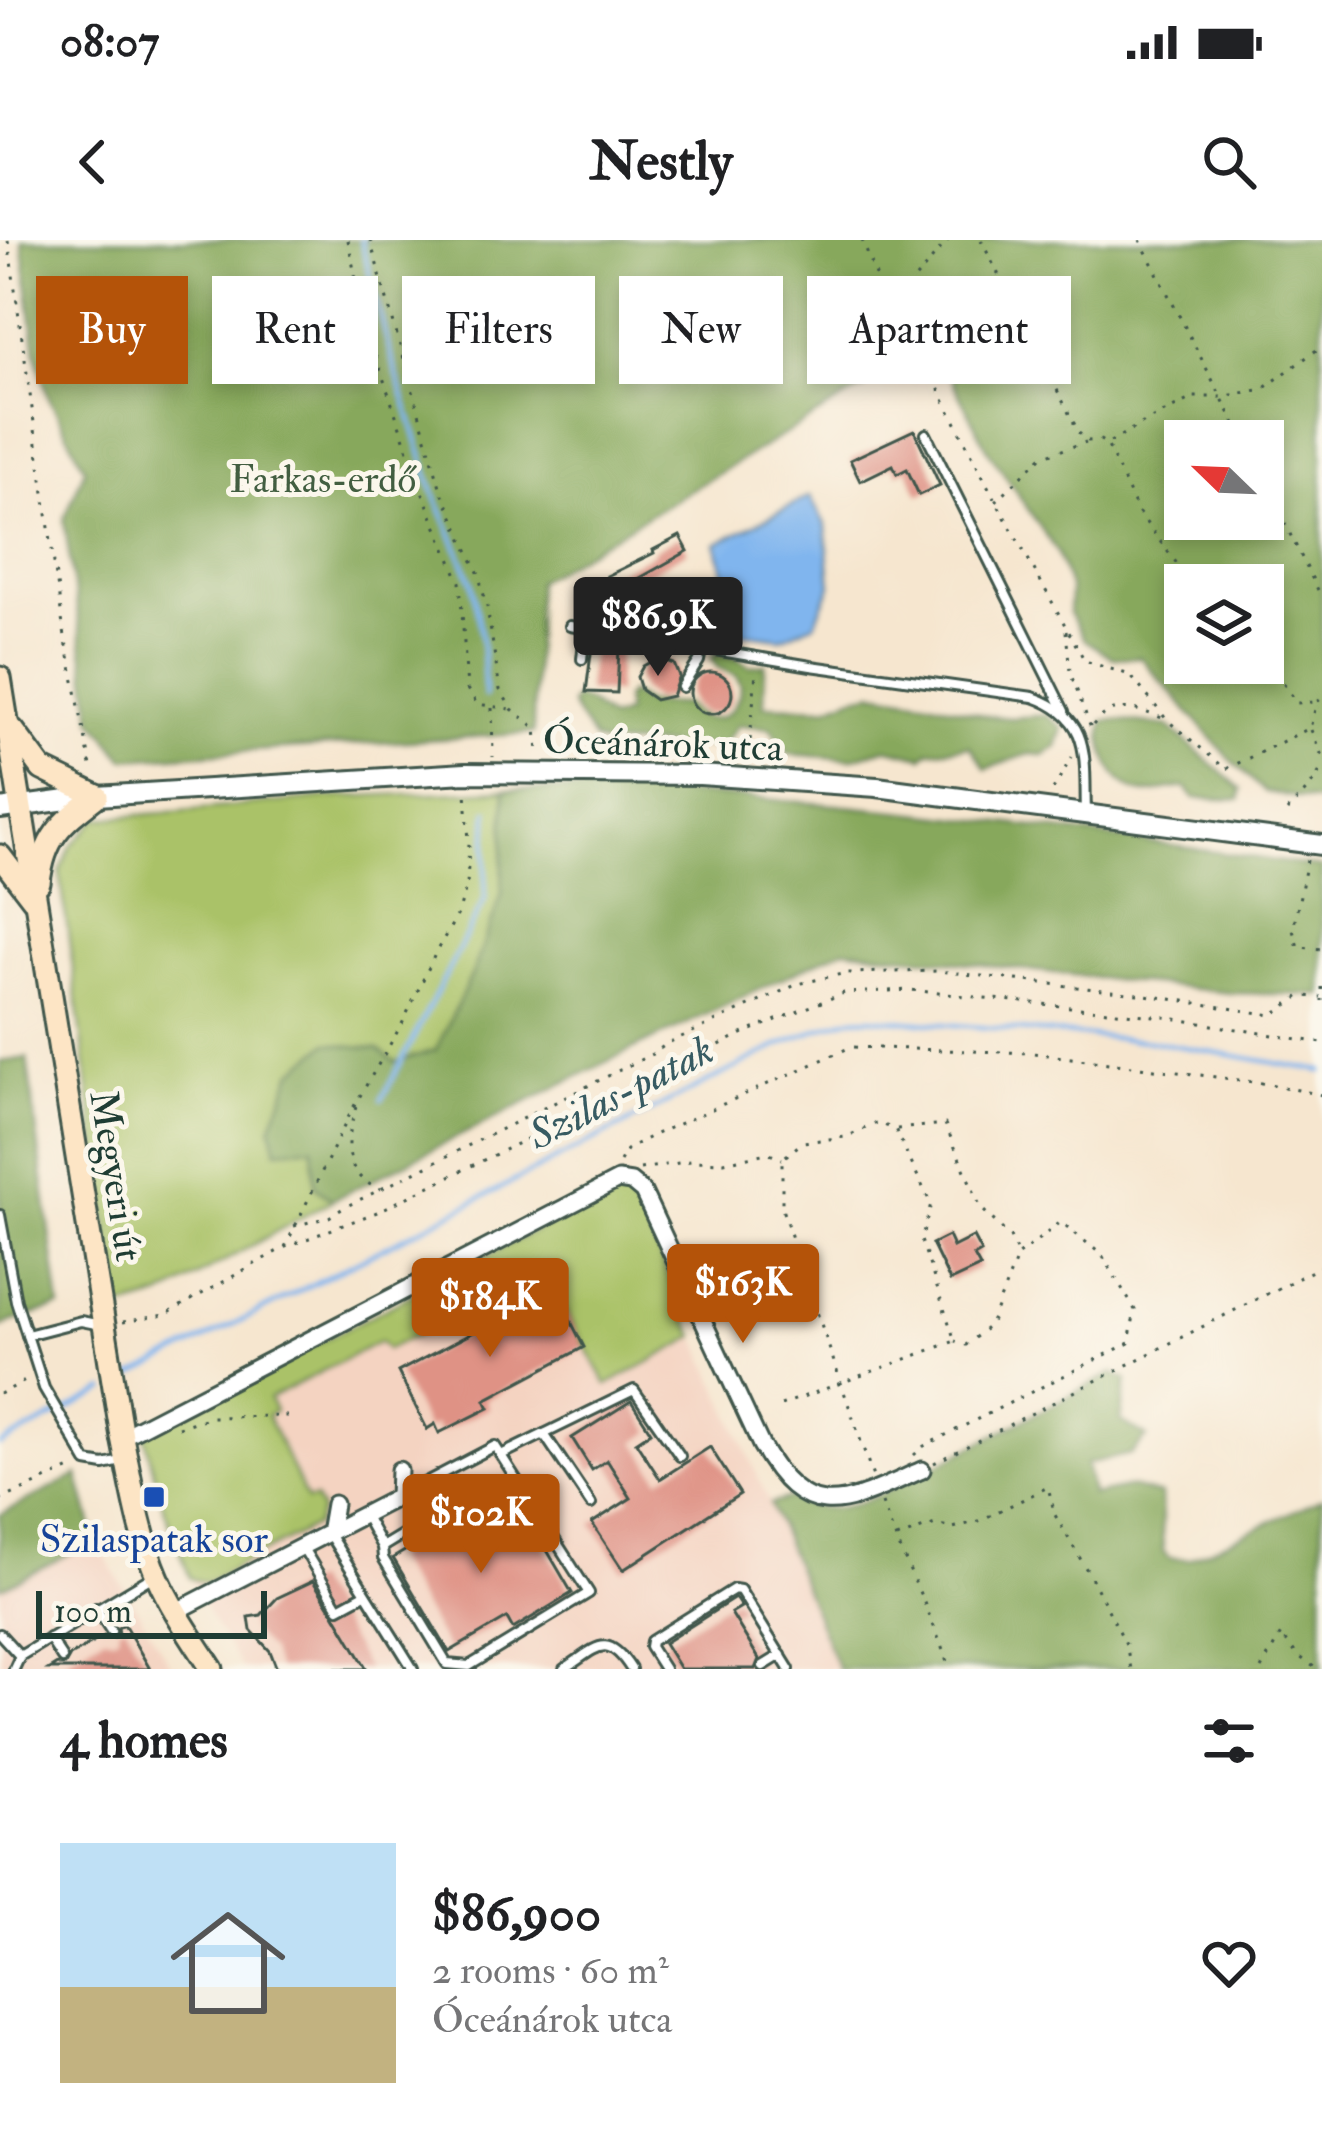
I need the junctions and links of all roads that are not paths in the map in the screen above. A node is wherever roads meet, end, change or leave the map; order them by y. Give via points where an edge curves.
1 (926, 434) dead end
2 (686, 594) dead end
3 (569, 626) dead end
4 (590, 629) junction
5 (701, 646) junction
6 (582, 658) dead end
7 (0, 678) edge
8 (682, 687) dead end
9 (5, 706) junction
10 (1065, 712) junction
11 (97, 796) junction
12 (10, 807) edge
13 (1086, 813) junction
14 (1316, 844) edge
15 (0, 856) edge
16 (37, 904) junction
17 (0, 1215) edge
18 (102, 1325) junction
19 (27, 1336) junction
20 (544, 1433) junction
21 (123, 1439) junction
22 (501, 1455) junction
23 (680, 1456) dead end
24 (915, 1465) road end
25 (399, 1470) dead end
26 (466, 1496) dead end
27 (398, 1497) junction
28 (334, 1504) dead end
29 (591, 1504) dead end
30 (364, 1515) junction
31 (329, 1533) junction
32 (302, 1547) junction
33 (382, 1547) junction
34 (156, 1575) junction
35 (365, 1594) junction
36 (96, 1608) junction
37 (175, 1612) junction
38 (111, 1631) dead end
39 (0, 1634) edge
40 (49, 1638) junction
41 (781, 1655) junction
42 (20, 1656) junction
43 (62, 1658) dead end
44 (763, 1666) dead end
45 (14, 1669) edge
46 (212, 1669) edge
47 (413, 1669) edge
48 (564, 1669) edge
49 (631, 1669) edge
50 (664, 1669) edge
51 (789, 1669) edge

1 - 10 lane
2 - 5 lane
3 - 4 lane
4 - 5 lane
4 - 6 lane
5 - 8 lane
5 - 10 lane via 1033,697
7 - 9 main road, Megyeri út
9 - 11 main road via 42,770
9 - 12 main road, Megyeri út
10 - 13 lane via 1082,740
11 - 12 street, Óceánárok utca
11 - 13 street, Óceánárok utca via 592,772 877,787
11 - 16 main road via 48,843
12 - 16 main road, Megyeri út
13 - 14 street, Óceánárok utca
15 - 16 main road
16 - 18 main road, Megyeri út
17 - 19 lane
18 - 19 lane via 80,1321
18 - 21 main road, Megyeri út
19 - 21 lane via 44,1388 87,1462 104,1465
20 - 22 lane
20 - 23 lane via 634,1390
20 - 29 lane
21 - 24 street via 618,1180 643,1192 785,1482 824,1502 877,1489
21 - 34 main road, Megyeri út
22 - 27 lane via 495,1446
22 - 33 lane via 590,1593 469,1666 446,1664
25 - 27 street
26 - 33 lane
27 - 30 street
28 - 31 street
30 - 31 street
30 - 33 lane
31 - 32 street
31 - 35 lane
32 - 35 lane via 339,1608
32 - 37 street
34 - 36 lane
34 - 37 main road, Megyeri út
35 - 47 lane
36 - 38 lane
36 - 40 lane
37 - 46 main road, Megyeri út
39 - 42 lane
40 - 42 lane
40 - 43 lane
41 - 44 lane
41 - 50 lane via 734,1589 651,1641
41 - 51 lane
42 - 45 lane
48 - 49 lane via 610,1646

